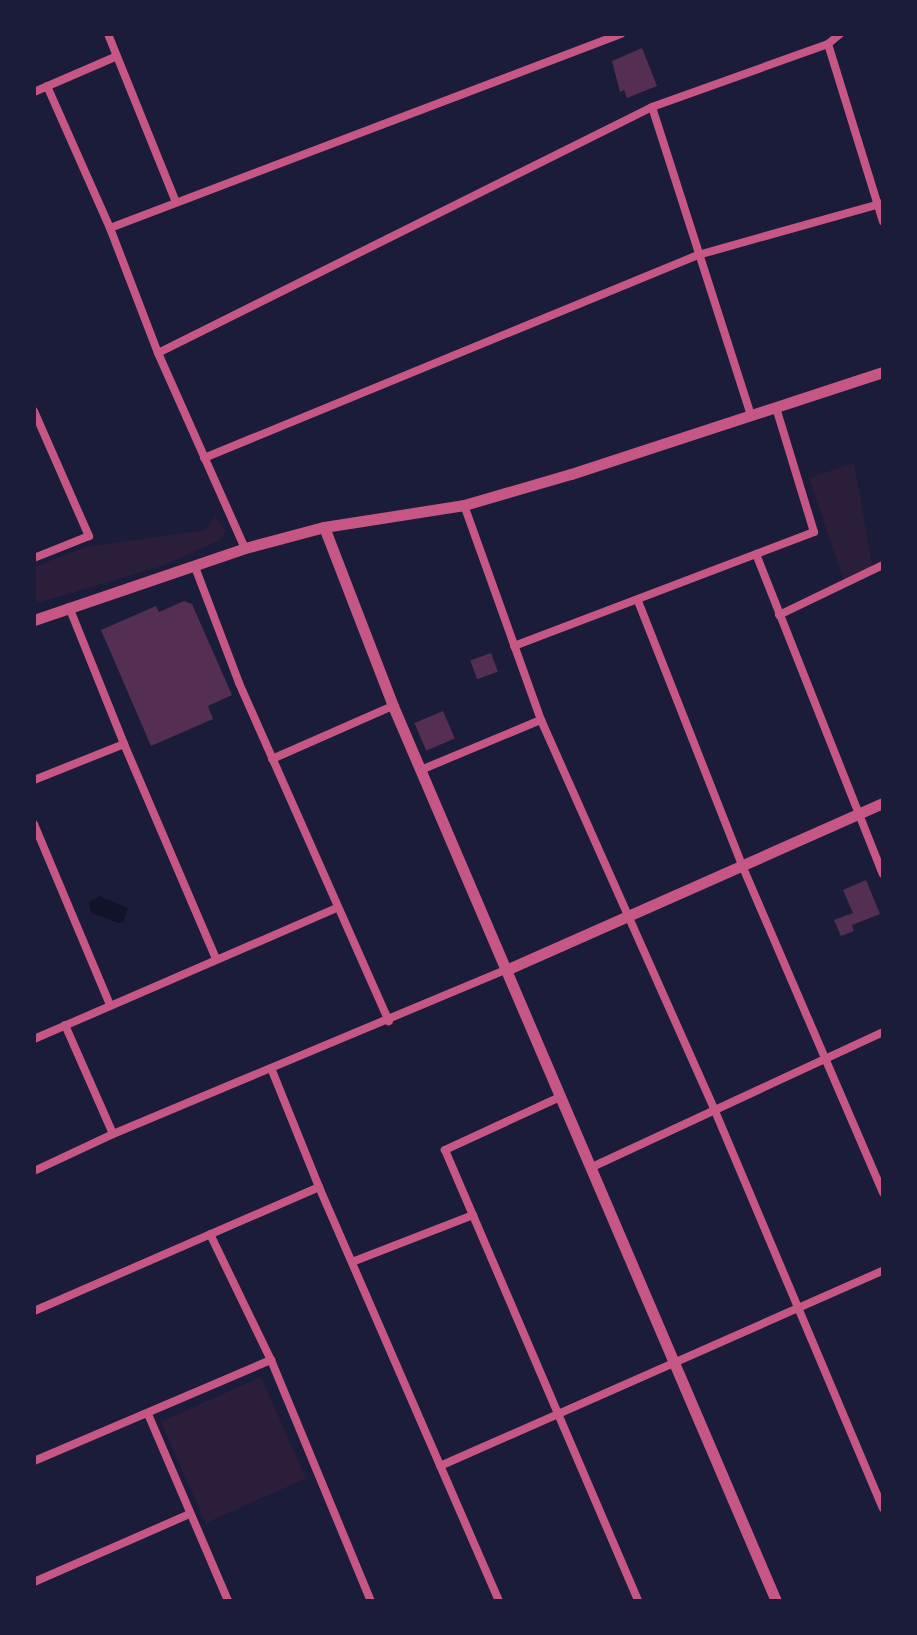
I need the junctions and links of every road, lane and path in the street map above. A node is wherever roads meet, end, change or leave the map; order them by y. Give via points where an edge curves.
1 (108, 34) edge
2 (621, 34) edge
3 (840, 34) edge
4 (828, 44) junction
5 (117, 56) junction
6 (47, 86) junction
7 (34, 92) edge
8 (652, 107) junction
9 (176, 202) junction
10 (880, 204) edge
11 (883, 222) edge
12 (110, 228) junction
13 (698, 255) junction
14 (158, 353) junction
15 (883, 372) edge
16 (776, 408) junction
17 (34, 411) edge
18 (751, 416) junction
19 (204, 458) junction
20 (464, 505) junction
21 (324, 527) junction
22 (245, 548) junction
23 (756, 554) junction
24 (34, 558) edge
25 (883, 565) edge
26 (195, 567) junction
27 (638, 601) junction
28 (69, 607) junction
29 (779, 615) junction
30 (34, 620) edge
31 (514, 646) junction
32 (393, 706) junction
33 (541, 720) junction
34 (124, 744) junction
35 (272, 759) junction
36 (423, 769) junction
37 (34, 780) edge
38 (883, 803) edge
39 (857, 814) junction
40 (34, 824) edge
41 (741, 863) junction
42 (883, 874) edge
43 (337, 908) junction
44 (625, 916) junction
45 (216, 959) junction
46 (506, 970) junction
47 (110, 1005) junction
48 (389, 1021) junction
49 (65, 1025) junction
50 (883, 1032) edge
51 (34, 1039) edge
52 (823, 1058) junction
53 (271, 1068) junction
54 (560, 1097) junction
55 (715, 1111) junction
56 (113, 1134) junction
57 (590, 1168) junction
58 (34, 1171) edge
59 (319, 1187) junction
60 (883, 1193) edge
61 (473, 1215) junction
62 (210, 1234) junction
63 (352, 1262) junction
64 (883, 1271) edge
65 (799, 1307) junction
66 (34, 1311) edge
67 (271, 1360) junction
68 (675, 1365) junction
69 (148, 1414) junction
70 (560, 1414) junction
71 (34, 1461) edge
72 (440, 1466) junction
73 (883, 1508) edge
74 (190, 1514) junction
75 (34, 1582) edge
76 (228, 1601) edge
77 (371, 1601) edge
78 (499, 1601) edge
79 (638, 1601) edge
80 (776, 1601) edge

1 - 5 street
2 - 9 street
3 - 4 street
4 - 8 street
4 - 10 street
5 - 6 street
5 - 9 street
6 - 7 street
6 - 12 street
8 - 13 street
8 - 14 street
9 - 12 street
10 - 11 street
10 - 13 street
12 - 14 street
13 - 18 street
13 - 19 street
14 - 19 street
15 - 16 street
16 - 18 street
16 - 23 street via 814,532
17 - 24 street via 89,536
18 - 20 street
19 - 22 street
20 - 21 street
20 - 31 street
21 - 22 street
21 - 32 street
22 - 26 street
23 - 27 street
23 - 29 street
25 - 29 street
26 - 28 street
26 - 35 street
27 - 31 street
27 - 41 street
28 - 30 street
28 - 34 street
29 - 39 street
31 - 33 street
32 - 35 street
32 - 36 street
33 - 36 street
33 - 44 street
34 - 37 street
34 - 45 street
35 - 43 street
36 - 46 street
38 - 39 street
39 - 41 street
39 - 42 street
40 - 47 street
41 - 44 street
41 - 52 street
43 - 45 street
43 - 48 street
44 - 46 street
44 - 55 street
45 - 47 street
46 - 48 street
46 - 54 street
47 - 49 street
48 - 53 street
49 - 51 street
49 - 56 street
50 - 52 street
52 - 55 street
52 - 60 street
53 - 56 street
53 - 59 street
54 - 57 street
54 - 61 street via 445,1150
55 - 57 street
55 - 65 street
56 - 58 street
57 - 68 street
59 - 62 street
59 - 63 street
61 - 63 street
61 - 70 street
62 - 66 street
62 - 67 street
63 - 72 street
64 - 65 street
65 - 68 street
65 - 73 street
67 - 69 street
67 - 77 street
68 - 70 street
68 - 80 street
69 - 71 street
69 - 74 street
70 - 72 street
70 - 79 street
72 - 78 street
74 - 75 street
74 - 76 street

